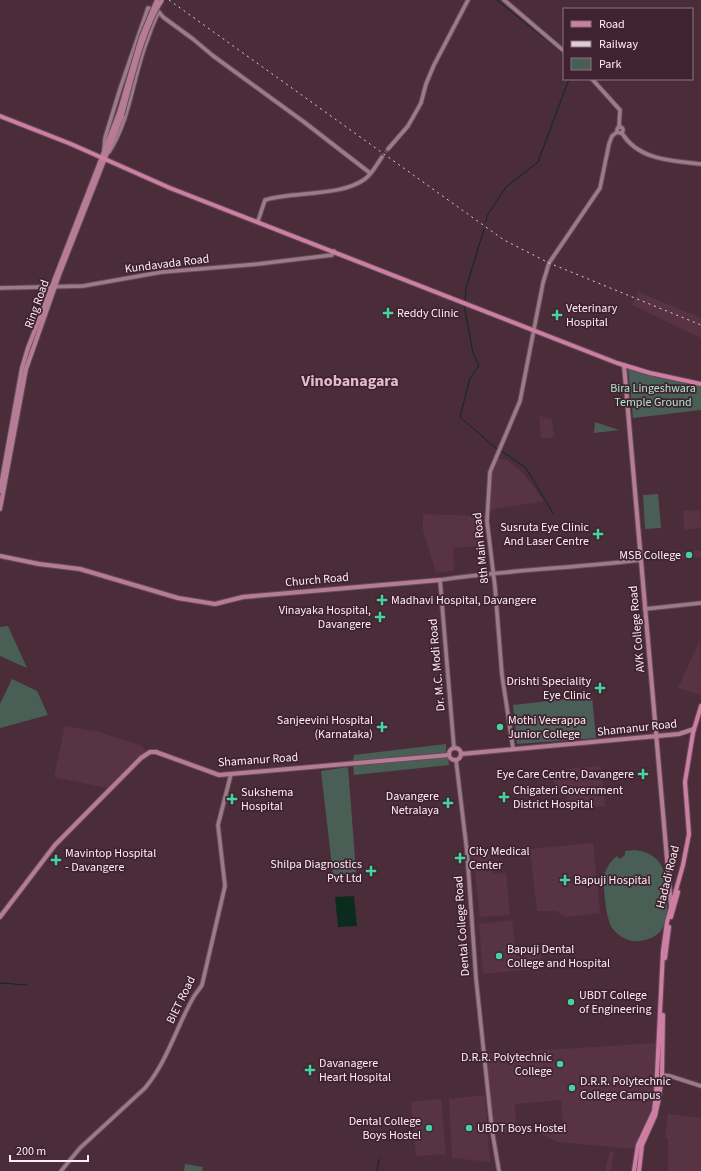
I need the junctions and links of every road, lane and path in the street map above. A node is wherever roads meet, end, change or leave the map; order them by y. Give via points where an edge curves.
1 (157, 0) edge
2 (162, 0) edge
3 (468, 0) edge
4 (504, 0) edge
5 (159, 12) junction
6 (563, 50) edge
7 (593, 80) edge
8 (120, 114) junction
9 (0, 116) edge
10 (619, 132) junction
11 (388, 149) tunnel mouth
12 (105, 153) junction
13 (382, 157) tunnel mouth
14 (103, 158) junction
15 (701, 164) edge
16 (370, 174) junction
17 (258, 221) junction
18 (334, 251) junction
19 (53, 287) junction
20 (0, 288) edge
21 (534, 329) junction
22 (624, 365) junction
23 (701, 384) edge
24 (0, 491) edge
25 (0, 509) edge
26 (0, 556) edge
27 (641, 560) junction
28 (493, 574) junction
29 (440, 580) junction
30 (701, 603) edge
31 (645, 609) junction
32 (701, 706) edge
33 (694, 729) junction
34 (656, 736) junction
35 (454, 748) junction
36 (513, 748) junction
37 (461, 754) junction
38 (450, 755) junction
39 (456, 760) junction
40 (231, 774) junction
41 (670, 892) junction
42 (676, 896) junction
43 (671, 905) junction
44 (0, 917) edge
45 (661, 1056) junction
46 (662, 1075) junction
47 (701, 1086) edge
48 (61, 1171) edge
49 (499, 1171) edge
50 (634, 1171) edge
51 (639, 1171) edge

1 - 8 main road, bridge via 141,38
2 - 8 main road, bridge via 145,39
3 - 11 street via 434,65 422,103 408,126
4 - 6 street
5 - 12 street via 140,58 124,120 115,142
5 - 12 street via 148,8 105,138
5 - 16 street via 162,17
7 - 10 street, 8th Main Road via 620,110
8 - 12 main road, Ring Road
9 - 14 main road
10 - 15 street via 631,146 642,153
10 - 21 street, 8th Main Road via 612,136 609,144 600,188 549,263
12 - 14 main road, Ring Road
13 - 16 street
14 - 17 main road via 170,188
14 - 19 main road, Ring Road
16 - 17 street via 357,184 334,190 265,200
17 - 18 main road
18 - 19 street, Kundavada Road via 332,255 327,256 162,272 83,286
18 - 21 main road
19 - 20 street, Kundavada Road
19 - 24 main road, Ring Road via 22,368
19 - 25 main road, Ring Road via 26,369
21 - 22 main road
21 - 28 street, 8th Main Road via 520,400 490,472 486,512
22 - 23 main road
22 - 27 main road, AVK College Road
26 - 29 main road, Church Road via 80,569 155,593 215,604 243,597
27 - 28 street, Church Road
27 - 31 main road, AVK College Road
28 - 29 street, Church Road
28 - 36 street, 8th Main Road via 502,675
29 - 35 street, Dr. M.C. Modi Road
30 - 31 street
31 - 34 main road, AVK College Road
32 - 33 main road, Hadadi Road
33 - 34 main road, Shamanur Road via 678,734
33 - 42 main road, Hadadi Road via 685,782 689,834
34 - 36 main road, Shamanur Road
34 - 41 main road, AVK College Road
35 - 37 main road
35 - 38 main road via 450,750
36 - 37 main road, Shamanur Road
37 - 39 main road
38 - 39 main road
38 - 40 main road, Shamanur Road
39 - 49 street, Dental College Road via 476,978 493,1139
40 - 44 main road, Shamanur Road via 206,772 156,752 146,754 55,846
40 - 48 street, BIET Road via 218,825 225,886 202,985 192,999 174,1041 153,1079 80,1148
41 - 42 main road
41 - 43 main road, AVK College Road
42 - 43 main road, Hadadi Road
42 - 45 main road via 666,949
43 - 45 main road, Hadadi Road via 663,951
45 - 46 main road, Hadadi Road
45 - 50 main road via 654,1111 638,1145
46 - 47 street
46 - 51 main road, Hadadi Road via 658,1105 642,1145

